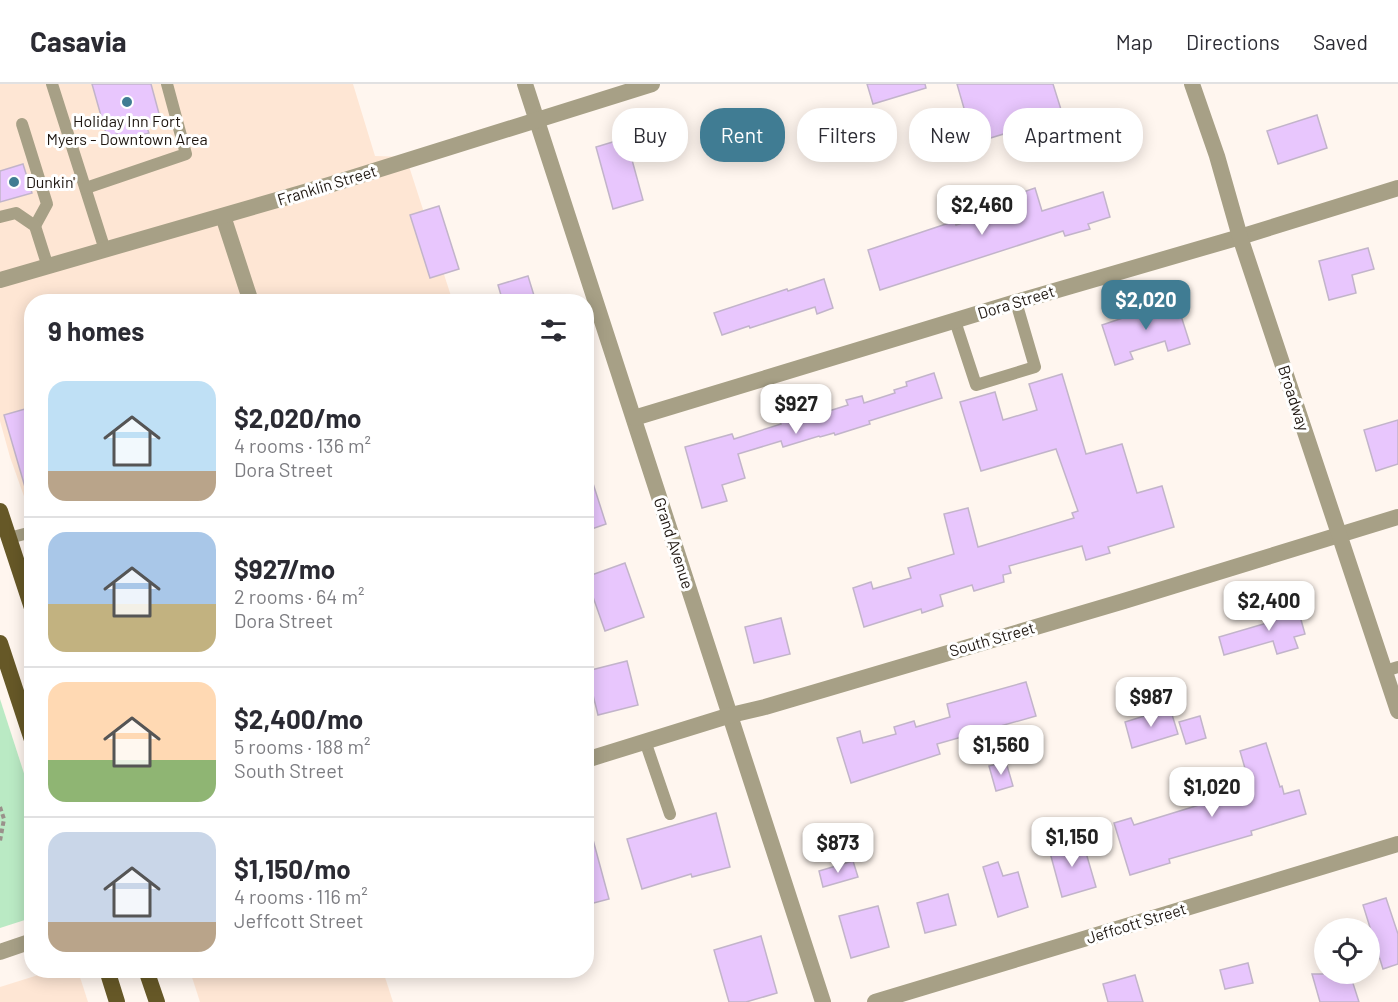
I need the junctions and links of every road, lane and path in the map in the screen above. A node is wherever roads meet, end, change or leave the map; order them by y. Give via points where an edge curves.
1 (52, 84) edge
2 (167, 84) edge
3 (525, 84) edge
4 (652, 84) edge
5 (1192, 84) edge
6 (537, 119) junction
7 (22, 124) dead end
8 (86, 188) junction
9 (1398, 188) edge
10 (224, 216) junction
11 (0, 217) edge
12 (35, 226) junction
13 (1240, 237) junction
14 (105, 250) junction
15 (48, 267) junction
16 (0, 280) edge
17 (248, 294) edge
18 (587, 294) edge
19 (1016, 302) junction
20 (594, 315) edge
21 (955, 321) junction
22 (634, 418) junction
23 (0, 511) edge
24 (1398, 518) edge
25 (24, 534) edge
26 (1340, 535) junction
27 (9, 538) junction
28 (24, 584) edge
29 (0, 643) edge
30 (1391, 669) edge
31 (1398, 711) edge
32 (731, 715) junction
33 (24, 716) edge
34 (645, 741) junction
35 (594, 757) edge
36 (0, 807) edge
37 (670, 814) dead end
38 (0, 841) edge
39 (1398, 844) edge
40 (24, 944) edge
41 (0, 951) edge
42 (110, 978) edge
43 (149, 978) edge
44 (117, 1002) edge
45 (157, 1002) edge
46 (823, 1002) edge
47 (875, 1002) edge

1 - 8 lane
2 - 8 lane via 186,154
3 - 6 street, Grand Avenue
4 - 6 street, Franklin Street
5 - 13 street, Broadway
6 - 10 street, Franklin Street
6 - 18 street, Grand Avenue
7 - 12 lane via 47,204
8 - 14 lane
9 - 13 street, Dora Street
10 - 14 street, Franklin Street
10 - 17 street
11 - 12 lane via 16,213
12 - 15 lane
13 - 19 street, Dora Street
13 - 26 street, Broadway
14 - 15 street, Franklin Street
15 - 16 street, Franklin Street
19 - 21 street, Dora Street
19 - 21 lane via 1035,366 976,385
20 - 22 street, Grand Avenue
21 - 22 street, Dora Street
22 - 32 street, Grand Avenue
23 - 27 main road
24 - 26 street, South Street
25 - 27 lane
26 - 30 street, Broadway
26 - 32 street, South Street
27 - 28 main road
29 - 33 main road
30 - 31 street, Broadway
32 - 34 street, South Street
32 - 46 street, Grand Avenue
34 - 35 street, South Street
34 - 37 lane
36 - 38 path via 4,819
39 - 47 street, Jeffcott Street
40 - 41 street
42 - 44 main road
43 - 45 main road

